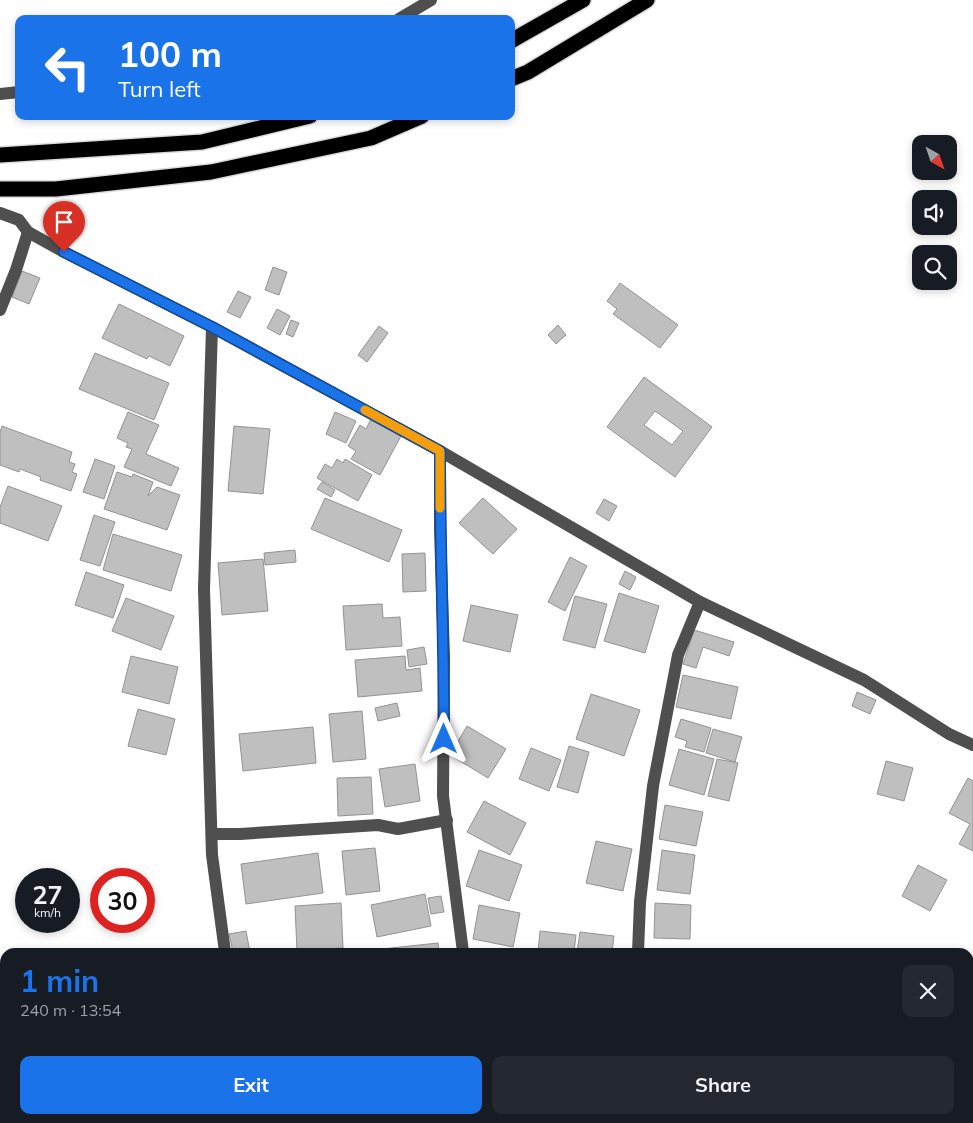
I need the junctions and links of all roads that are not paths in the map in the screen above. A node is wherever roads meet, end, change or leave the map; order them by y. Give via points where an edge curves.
1 (432, 0) edge
2 (583, 0) edge
3 (647, 0) edge
4 (406, 15) edge
5 (515, 39) edge
6 (515, 77) edge
7 (15, 92) edge
8 (0, 94) edge
9 (293, 120) edge
10 (413, 120) edge
11 (0, 155) edge
12 (0, 189) edge
13 (0, 213) edge
14 (28, 232) junction
15 (0, 310) edge
16 (212, 327) junction
17 (440, 451) junction
18 (700, 602) junction
19 (973, 745) edge
20 (446, 820) junction
21 (212, 834) junction
22 (224, 948) edge
23 (462, 948) edge
24 (638, 948) edge

1 - 4 street
2 - 5 highway
3 - 6 highway
7 - 8 street
9 - 11 highway via 202,142
10 - 12 highway via 371,138 211,172 56,189
13 - 14 street via 18,220
14 - 15 street
14 - 16 street
16 - 17 street
16 - 21 street via 204,589
17 - 18 street
17 - 20 street via 443,796
18 - 19 street via 864,680 949,734
18 - 24 street via 678,655 653,786
20 - 21 street via 398,830 378,825
20 - 23 street
21 - 22 street

